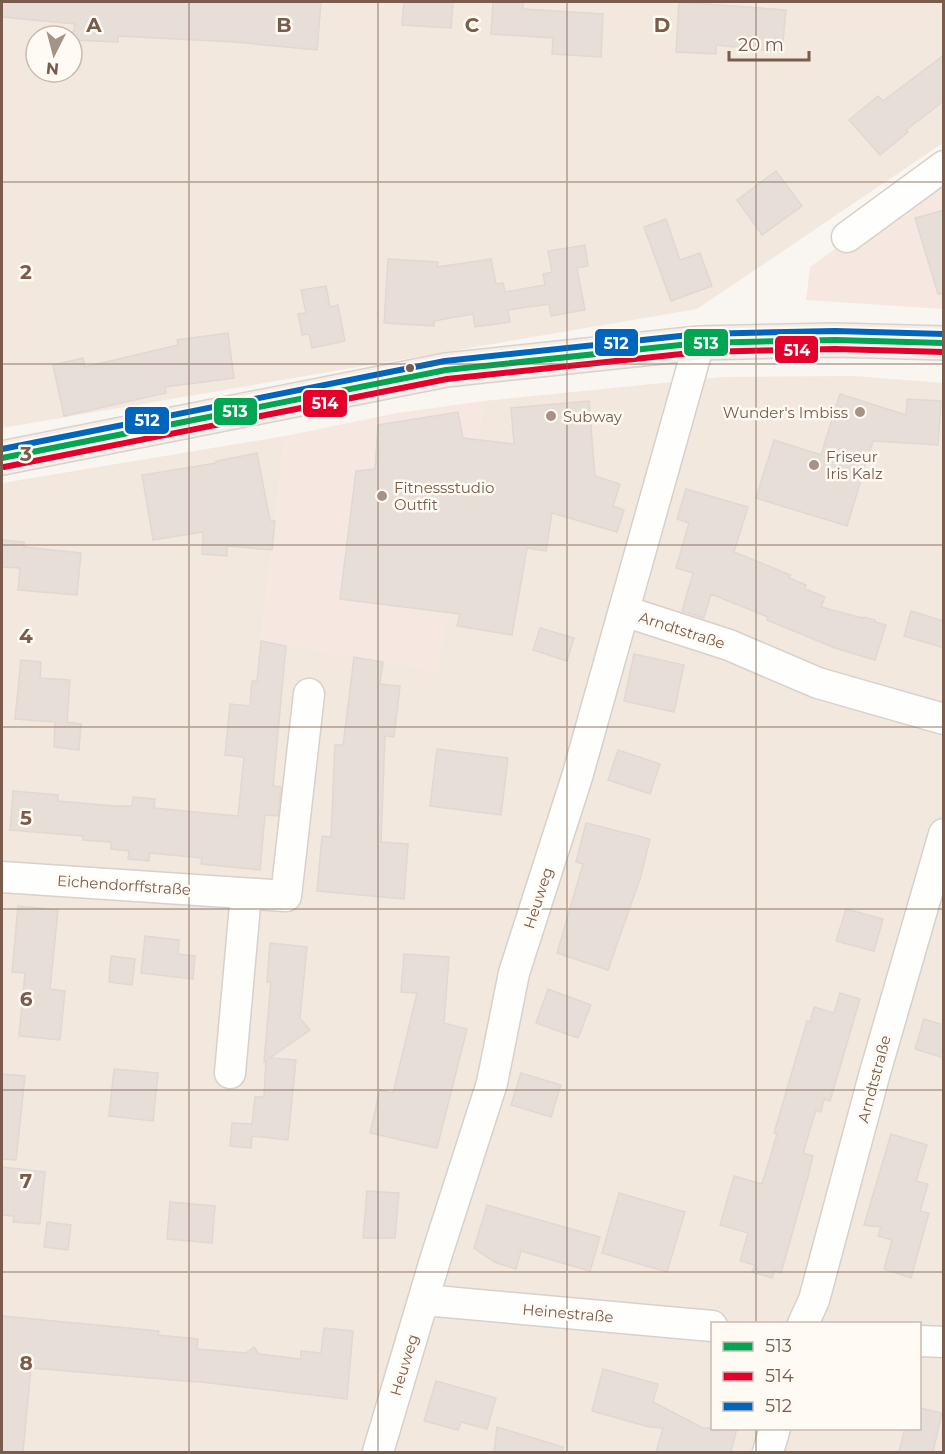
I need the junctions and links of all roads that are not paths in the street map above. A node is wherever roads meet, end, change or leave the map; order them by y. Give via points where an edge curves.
1 (944, 166) edge
2 (847, 237) dead end
3 (699, 343) junction
4 (944, 343) edge
5 (2, 458) edge
6 (624, 611) junction
7 (309, 694) dead end
8 (944, 719) edge
9 (944, 834) edge
10 (2, 877) edge
11 (246, 894) junction
12 (230, 1073) dead end
13 (424, 1300) junction
14 (803, 1322) edge
15 (711, 1326) edge
16 (921, 1341) edge
17 (944, 1342) edge
18 (774, 1430) edge
19 (378, 1452) edge
20 (768, 1452) edge

1 - 2 street
3 - 4 main road
3 - 5 main road via 446,370
3 - 6 street, Heuweg
6 - 8 street, Arndtstraße via 729,645 818,683
6 - 13 street, Heuweg via 577,777 514,973 492,1083
7 - 11 street, Eichendorffstraße via 286,896
9 - 14 street, Arndtstraße via 814,1300
10 - 11 street, Eichendorffstraße
11 - 12 street
13 - 15 street, Heinestraße
13 - 19 street, Heuweg
16 - 17 street
18 - 20 street

